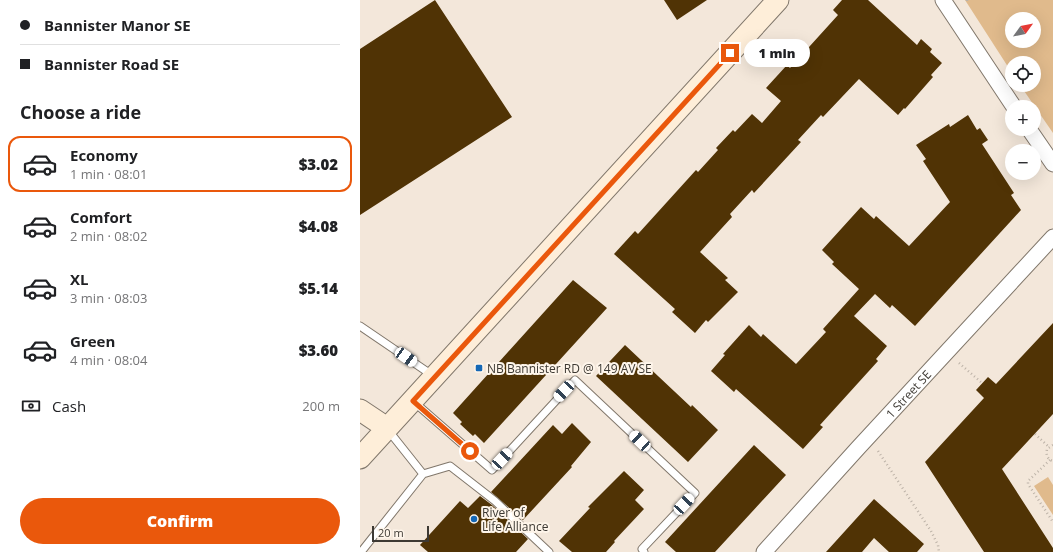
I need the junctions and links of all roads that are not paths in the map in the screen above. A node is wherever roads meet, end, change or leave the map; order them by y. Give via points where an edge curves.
1 (778, 0) edge
2 (943, 0) edge
3 (1009, 100) edge
4 (1034, 136) edge
5 (1053, 164) edge
6 (1053, 237) edge
7 (360, 326) edge
8 (434, 377) junction
9 (413, 401) junction
10 (360, 410) edge
11 (387, 428) junction
12 (360, 458) edge
13 (423, 474) junction
14 (361, 552) edge
15 (549, 552) edge
16 (644, 552) edge
17 (764, 552) edge

1 - 8 street
2 - 3 street
4 - 5 street
6 - 17 street, 1 Street SE
7 - 8 lane
8 - 9 street
9 - 11 street
9 - 16 lane via 492,470 575,380 695,493 642,549
10 - 11 street
11 - 12 street
11 - 13 lane
13 - 14 lane
13 - 15 lane via 450,466 495,501

